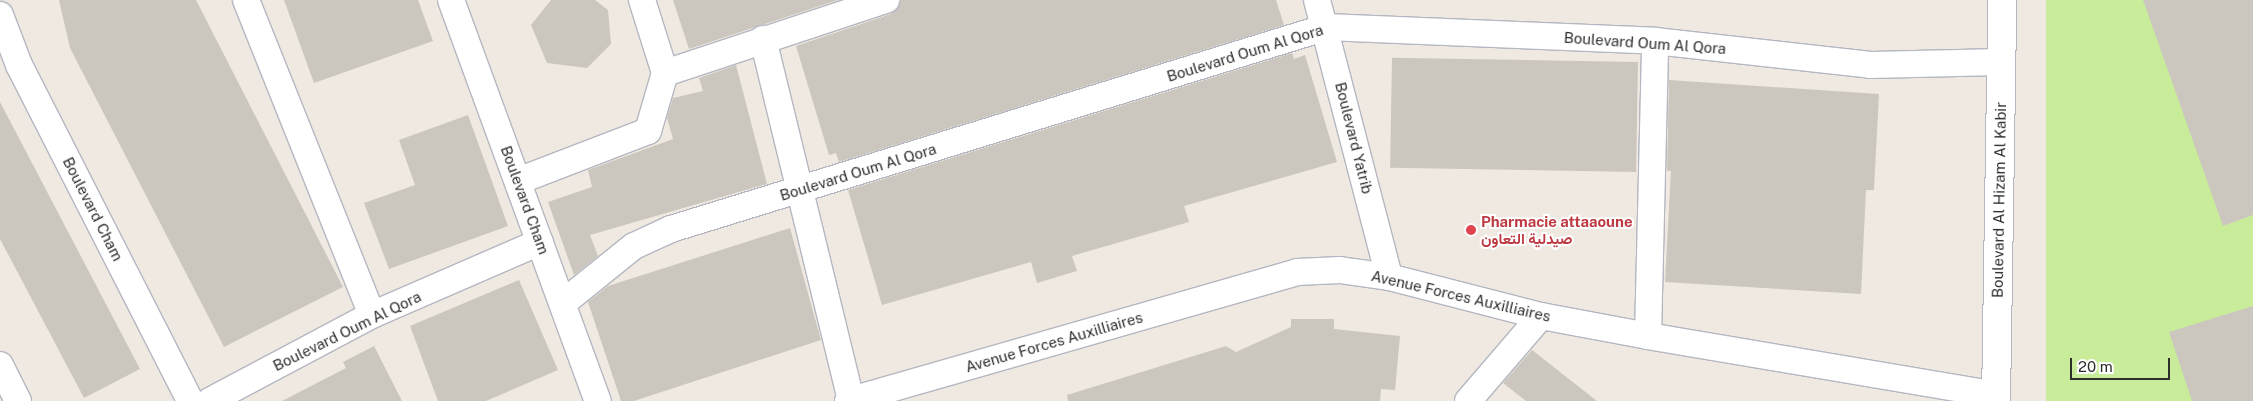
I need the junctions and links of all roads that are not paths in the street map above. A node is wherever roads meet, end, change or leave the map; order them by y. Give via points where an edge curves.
1 (246, 0) edge
2 (451, 0) edge
3 (642, 0) edge
4 (886, 0) edge
5 (1317, 0) edge
6 (2002, 0) edge
7 (0, 15) edge
8 (1326, 27) junction
9 (763, 39) junction
10 (1655, 41) junction
11 (2001, 62) junction
12 (9, 68) edge
13 (665, 73) junction
14 (518, 181) junction
15 (800, 190) junction
16 (540, 242) junction
17 (1389, 277) junction
18 (563, 303) junction
19 (372, 315) junction
20 (1541, 316) junction
21 (1648, 336) junction
22 (0, 365) edge
23 (1996, 398) edge
24 (18, 401) edge
25 (190, 401) edge
26 (210, 401) edge
27 (598, 401) edge
28 (849, 401) edge
29 (1468, 401) edge

1 - 19 street
2 - 14 street, Boulevard Cham
3 - 13 street
4 - 9 street
5 - 8 street, Boulevard Yatrib
6 - 11 main road, Boulevard Al Hizam Al Kabir
7 - 12 street, Boulevard Cham
8 - 10 street, Boulevard Oum Al Qora
8 - 15 street, Boulevard Oum Al Qora
8 - 17 street, Boulevard Yatrib
9 - 13 street
9 - 15 street
10 - 11 street, Boulevard Oum Al Qora via 1871,65
10 - 21 street
11 - 23 main road, Boulevard Al Hizam Al Kabir
12 - 25 street, Boulevard Cham
13 - 14 street via 648,132
14 - 16 street, Boulevard Cham
15 - 18 street, Boulevard Oum Al Qora via 671,229 634,246
15 - 28 street
16 - 18 street, Boulevard Cham
16 - 19 street, Boulevard Oum Al Qora
17 - 20 street, Avenue Forces Auxilliaires
17 - 28 street, Avenue Forces Auxilliaires via 1340,270 1297,272
18 - 27 street, Boulevard Cham
19 - 26 street, Boulevard Oum Al Qora
20 - 21 street, Avenue Forces Auxilliaires
20 - 29 street
21 - 23 street, Avenue Forces Auxilliaires
22 - 24 street

